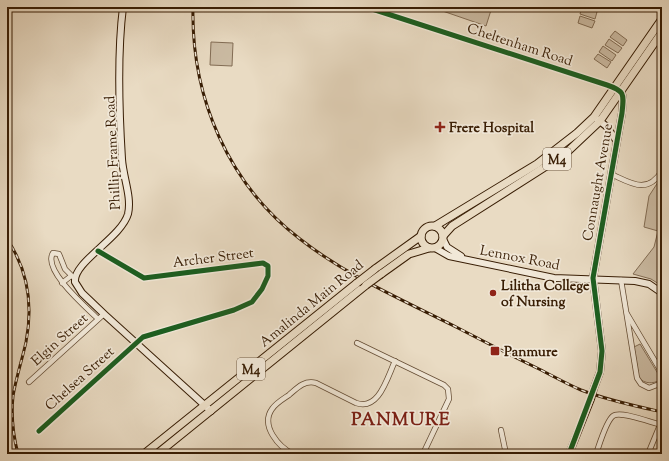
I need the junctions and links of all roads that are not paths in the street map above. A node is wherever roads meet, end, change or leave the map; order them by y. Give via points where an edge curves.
1 (123, 7) edge
2 (366, 7) edge
3 (662, 19) edge
4 (662, 32) edge
5 (617, 89) junction
6 (597, 119) junction
7 (616, 140) junction
8 (662, 171) edge
9 (611, 174) junction
10 (435, 226) junction
11 (421, 236) junction
12 (443, 237) junction
13 (432, 248) junction
14 (98, 251) junction
15 (466, 258) junction
16 (73, 277) junction
17 (593, 278) junction
18 (620, 280) junction
19 (62, 283) junction
20 (662, 292) edge
21 (625, 311) junction
22 (104, 314) junction
23 (98, 318) junction
24 (136, 343) junction
25 (357, 343) dead end
26 (395, 361) junction
27 (662, 373) edge
28 (29, 382) dead end
29 (662, 384) edge
30 (205, 405) junction
31 (211, 411) junction
32 (661, 425) edge
33 (501, 430) dead end
34 (39, 431) dead end
35 (144, 454) edge
36 (157, 454) edge
37 (293, 454) edge
38 (423, 454) edge
39 (506, 454) edge
40 (569, 454) edge
41 (596, 454) edge
42 (648, 454) edge

1 - 14 street, Phillip Frame Road via 120,44 122,159 128,214 122,225
2 - 5 street, Cheltenham Road
3 - 5 main road, M4
4 - 5 main road, M4
5 - 6 main road, Amalinda Main Road / M4
5 - 7 street, Connaught Avenue via 623,103
6 - 7 street, Connaught Avenue
6 - 10 main road, Amalinda Main Road / M4 via 556,150
6 - 12 main road, Amalinda Main Road / M4 via 564,154 452,226
7 - 9 street, Connaught Avenue
8 - 9 street via 655,180 642,186
9 - 17 street, Connaught Avenue
10 - 11 main road, Amalinda Main Road / M4 via 427,227
10 - 12 main road
11 - 13 main road via 422,242
11 - 30 main road, Amalinda Main Road / M4, bridge via 374,269
12 - 13 main road, Amalinda Main Road / M4 via 440,244
12 - 15 street, Lennox Road via 447,247
13 - 15 street, Lennox Road via 444,254
13 - 31 main road, Amalinda Main Road / M4, bridge via 409,254 366,285
14 - 16 street, Phillip Frame Road
14 - 24 street, Archer Street via 144,278 263,263 268,266 268,276 252,302 234,310 150,334
15 - 17 street, Lennox Road via 554,278
16 - 19 street
16 - 19 street via 62,264 59,254 53,253 52,262
16 - 22 street via 79,290
17 - 18 street, Lennox Road
17 - 40 street, Connaught Avenue, bridge via 602,350 600,372
18 - 20 street, Lennox Road via 649,284
18 - 21 street
19 - 23 street
21 - 27 street
21 - 29 street via 638,381 649,388
22 - 23 street, Elgin Street
22 - 24 street
23 - 28 street, Elgin Street
24 - 30 street
24 - 34 street, Chelsea Street
25 - 26 street
26 - 37 street via 377,398 370,404 356,403 316,383 308,382 275,406 268,417 270,429 280,446
26 - 38 street via 444,385 449,392 449,399
30 - 31 street
30 - 35 main road, Amalinda Main Road / M4
31 - 36 main road, Amalinda Main Road / M4
32 - 41 street via 622,414 615,415 610,419
32 - 42 street
33 - 39 street

